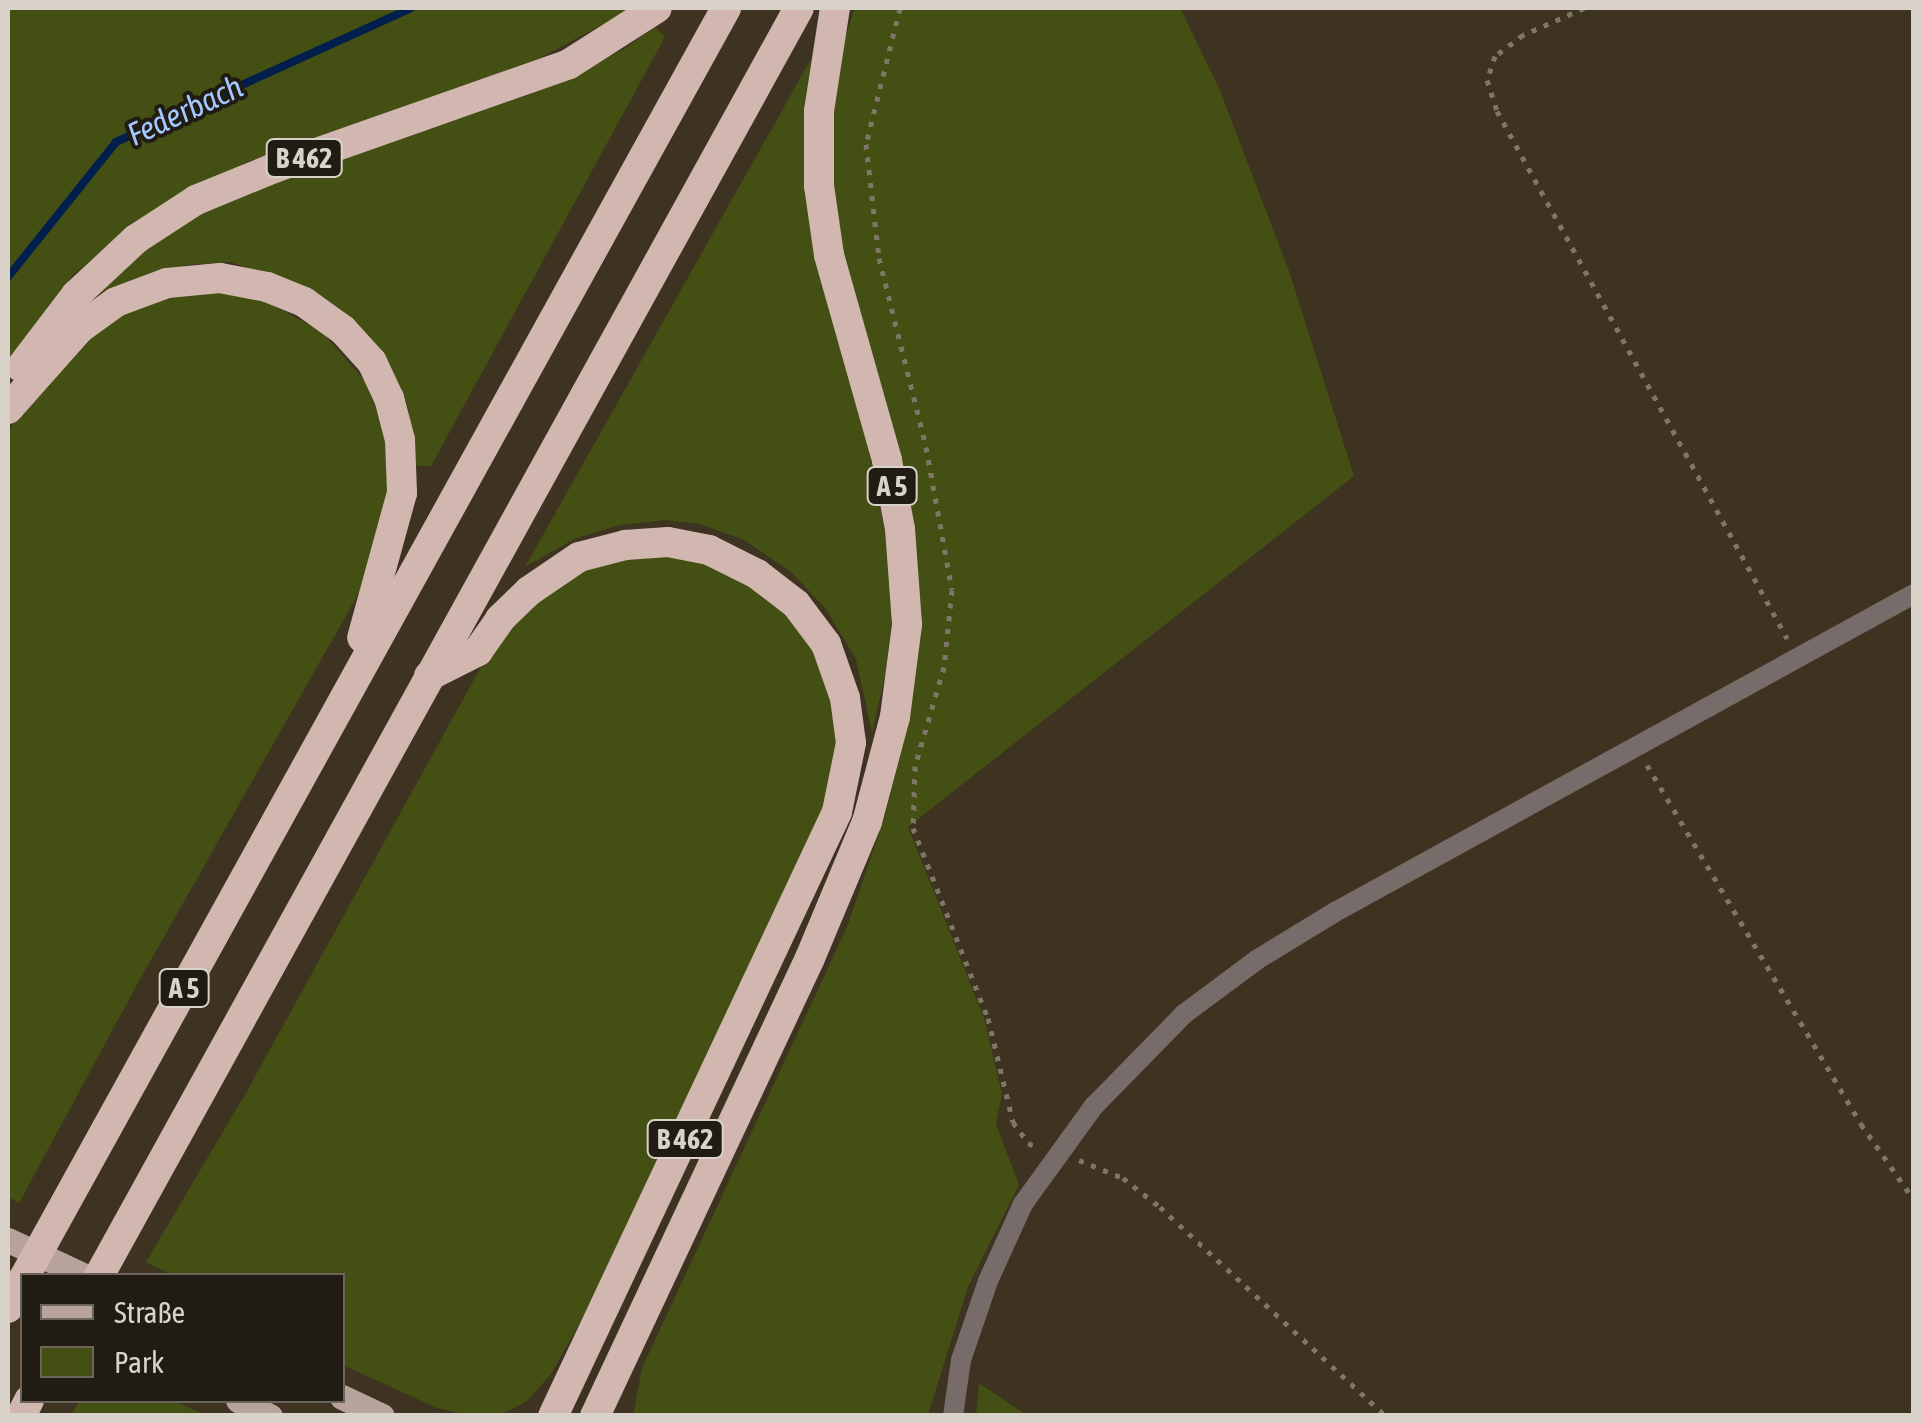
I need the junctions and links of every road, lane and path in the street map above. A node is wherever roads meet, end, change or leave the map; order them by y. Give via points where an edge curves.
1 (657, 8) edge
2 (726, 8) edge
3 (799, 8) edge
4 (835, 8) edge
5 (900, 8) edge
6 (1584, 8) edge
7 (8, 389) edge
8 (8, 409) edge
9 (1914, 594) edge
10 (1798, 658) junction
11 (429, 676) junction
12 (344, 700) junction
13 (1635, 746) junction
14 (1056, 1154) junction
15 (1914, 1200) edge
16 (8, 1240) edge
17 (27, 1273) edge
18 (79, 1273) edge
19 (101, 1273) edge
20 (20, 1286) edge
21 (8, 1308) edge
22 (580, 1363) junction
23 (614, 1377) junction
24 (345, 1398) edge
25 (244, 1403) edge
26 (270, 1416) edge
27 (382, 1416) edge
28 (531, 1416) edge
29 (553, 1416) edge
30 (595, 1416) edge
31 (615, 1416) edge
32 (953, 1416) edge
33 (1386, 1416) edge

1 - 7 highway, B 462 via 551,72 196,200 136,239 76,295 30,350
2 - 12 highway, A 5
3 - 11 highway, A 5
4 - 23 highway, A 5 via 819,111 819,186 829,255 900,530 907,624 895,717 868,822 818,941
5 - 14 path via 866,144 879,258 926,447 952,590 944,667 915,766 913,828 988,1018 1014,1122 1028,1143
6 - 10 path via 1495,56 1487,80 1497,110
8 - 12 highway, A 5 via 80,328 116,302 167,283 220,278 267,286 343,330 372,362 389,398 400,440 402,493
9 - 10 street
10 - 13 street
11 - 19 highway, A 5
11 - 22 highway, B 462 via 478,651 528,591 580,557 625,544 668,542 709,550 796,604 826,644 845,698 851,743 837,812
12 - 17 highway, A 5
13 - 14 street via 1335,912 1220,986 1127,1070
13 - 15 path via 1861,1124
14 - 32 street via 1023,1204 988,1281 962,1360
14 - 33 path via 1123,1178 1160,1207
16 - 18 main road
20 - 21 highway, A 5
22 - 28 highway, B 462
22 - 29 highway, B 462
23 - 30 highway, A 5
23 - 31 highway, A 5
24 - 27 main road
25 - 26 main road

